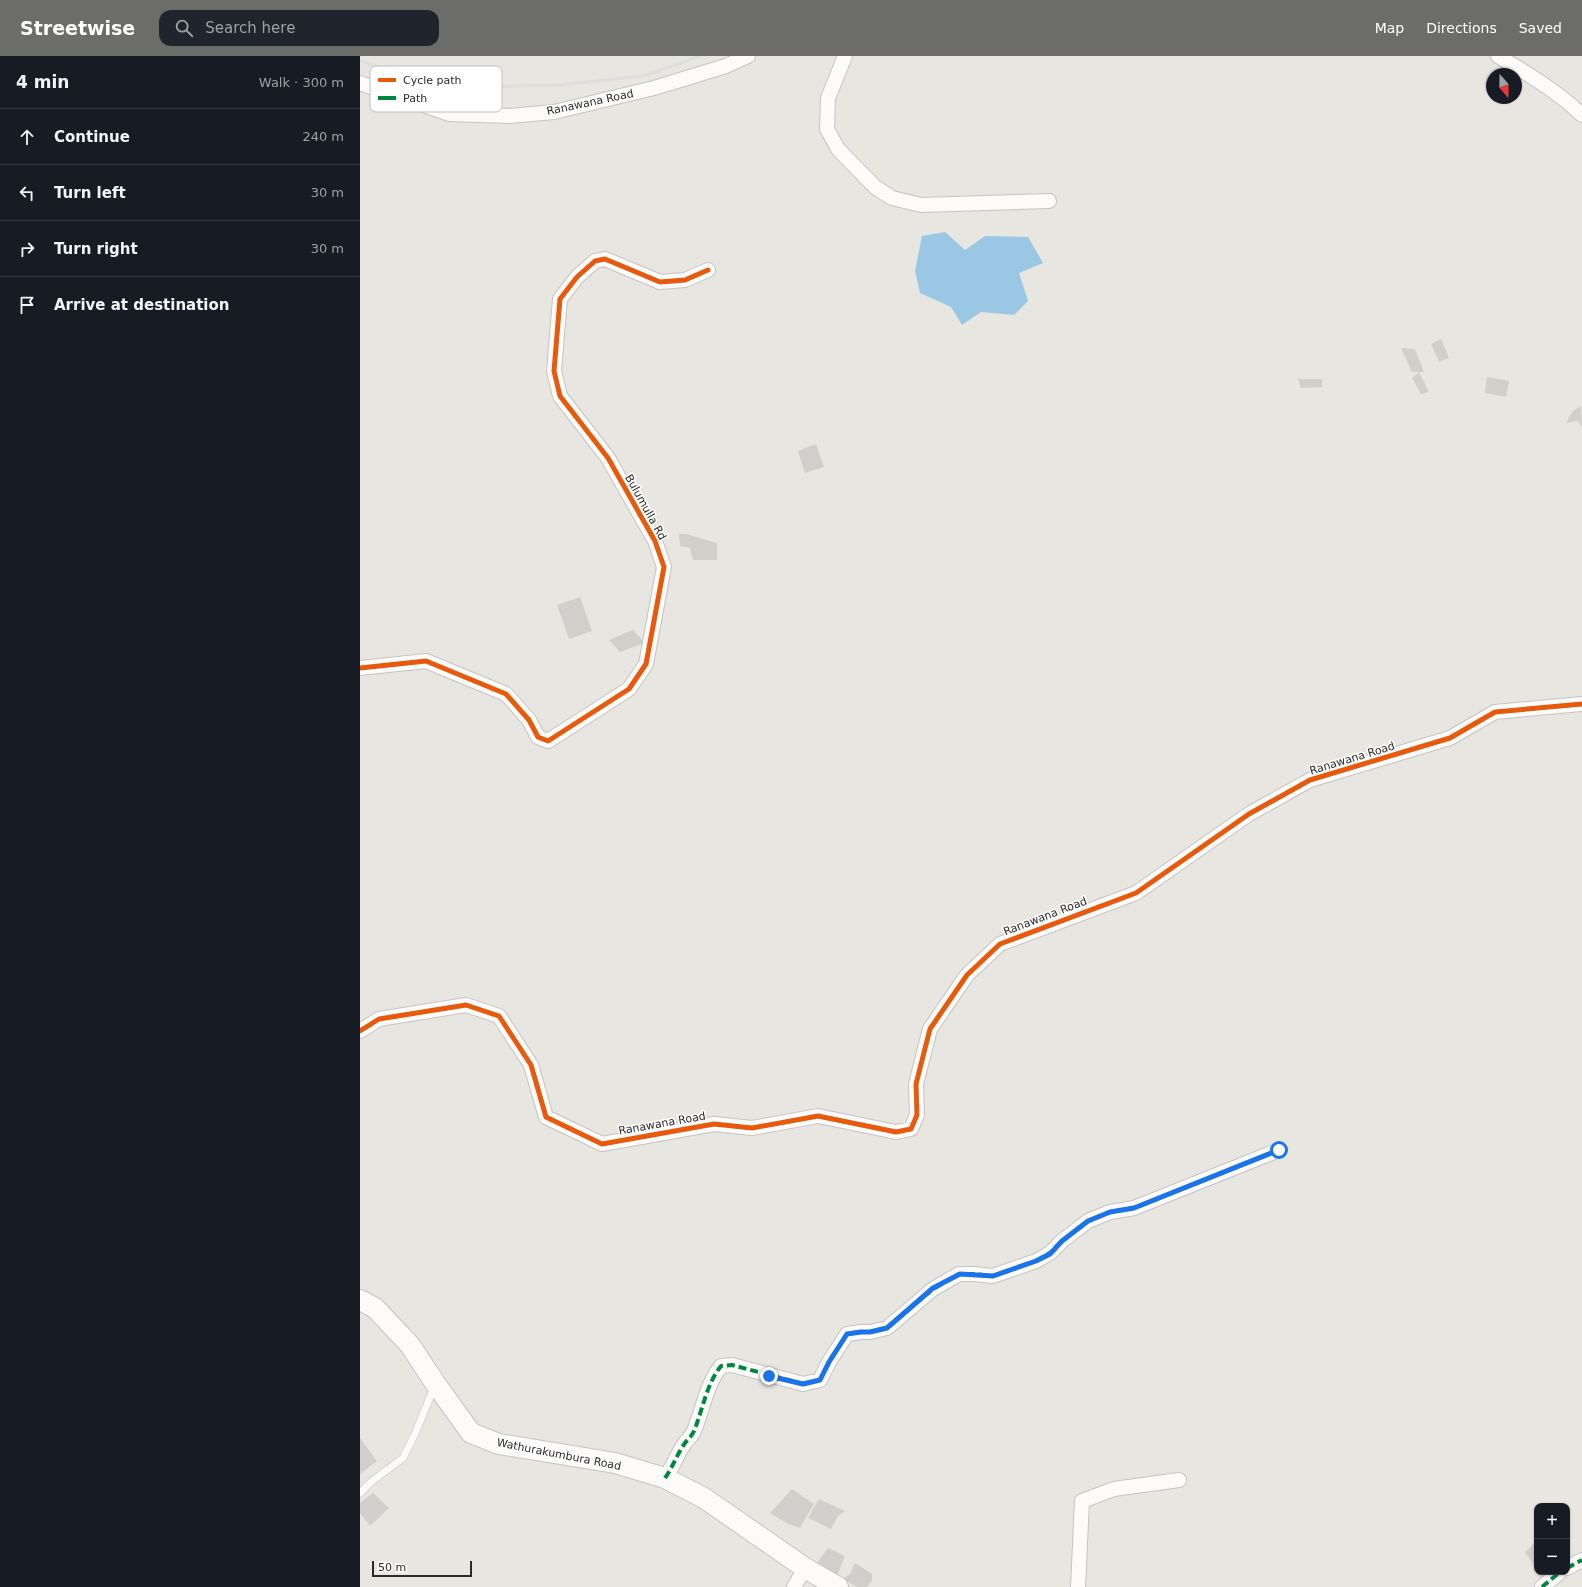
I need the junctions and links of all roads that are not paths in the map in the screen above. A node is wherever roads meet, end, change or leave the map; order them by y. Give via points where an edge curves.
1 (748, 56) edge
2 (845, 56) edge
3 (1498, 56) edge
4 (360, 83) edge
5 (370, 86) edge
6 (443, 112) edge
7 (1582, 115) edge
8 (1050, 201) dead end
9 (708, 270) dead end
10 (360, 668) edge
11 (1582, 704) edge
12 (360, 1031) edge
13 (1279, 1150) dead end
14 (360, 1300) edge
15 (435, 1383) junction
16 (665, 1478) junction
17 (1179, 1480) dead end
18 (360, 1493) edge
19 (1582, 1560) edge
20 (1570, 1566) edge
21 (805, 1568) junction
22 (1556, 1575) edge
23 (794, 1587) edge
24 (838, 1587) edge
25 (1078, 1587) edge
26 (1542, 1587) edge

1 - 6 street, Ranawana Road via 726,66 654,88 554,112 510,116
2 - 8 street via 828,98 827,129 838,149 875,187 892,198 921,205
3 - 7 street via 1516,66
4 - 5 street, Ranawana Road
9 - 10 street, Bulumulla Rd via 684,280 660,282 605,259 595,261 577,277 560,299 554,371 560,396 608,458 655,541 664,567 646,664 629,690 548,741 538,736 529,720 506,694 426,661
11 - 12 street, Ranawana Road via 1494,712 1450,738 1310,780 1249,814 1136,893 1000,944 967,975 930,1029 916,1084 917,1115 911,1129 896,1132 818,1116 752,1128 714,1124 602,1144 546,1117 531,1065 499,1016 466,1005 379,1019
13 - 16 street via 1134,1208 1110,1212 1088,1221 1050,1254 1036,1261 993,1276 960,1274 933,1288 887,1328 847,1334 820,1380 803,1384 732,1365 720,1366 707,1391 693,1433
14 - 15 main road, Wathurakumbura Road via 375,1308 410,1345
15 - 16 main road, Wathurakumbura Road via 471,1433 499,1444 615,1463
15 - 18 lane via 415,1434 402,1458
16 - 21 main road, Wathurakumbura Road via 704,1498
17 - 25 street via 1114,1490 1082,1501
19 - 20 street
21 - 23 street
21 - 24 main road, Wathurakumbura Road
22 - 26 street

